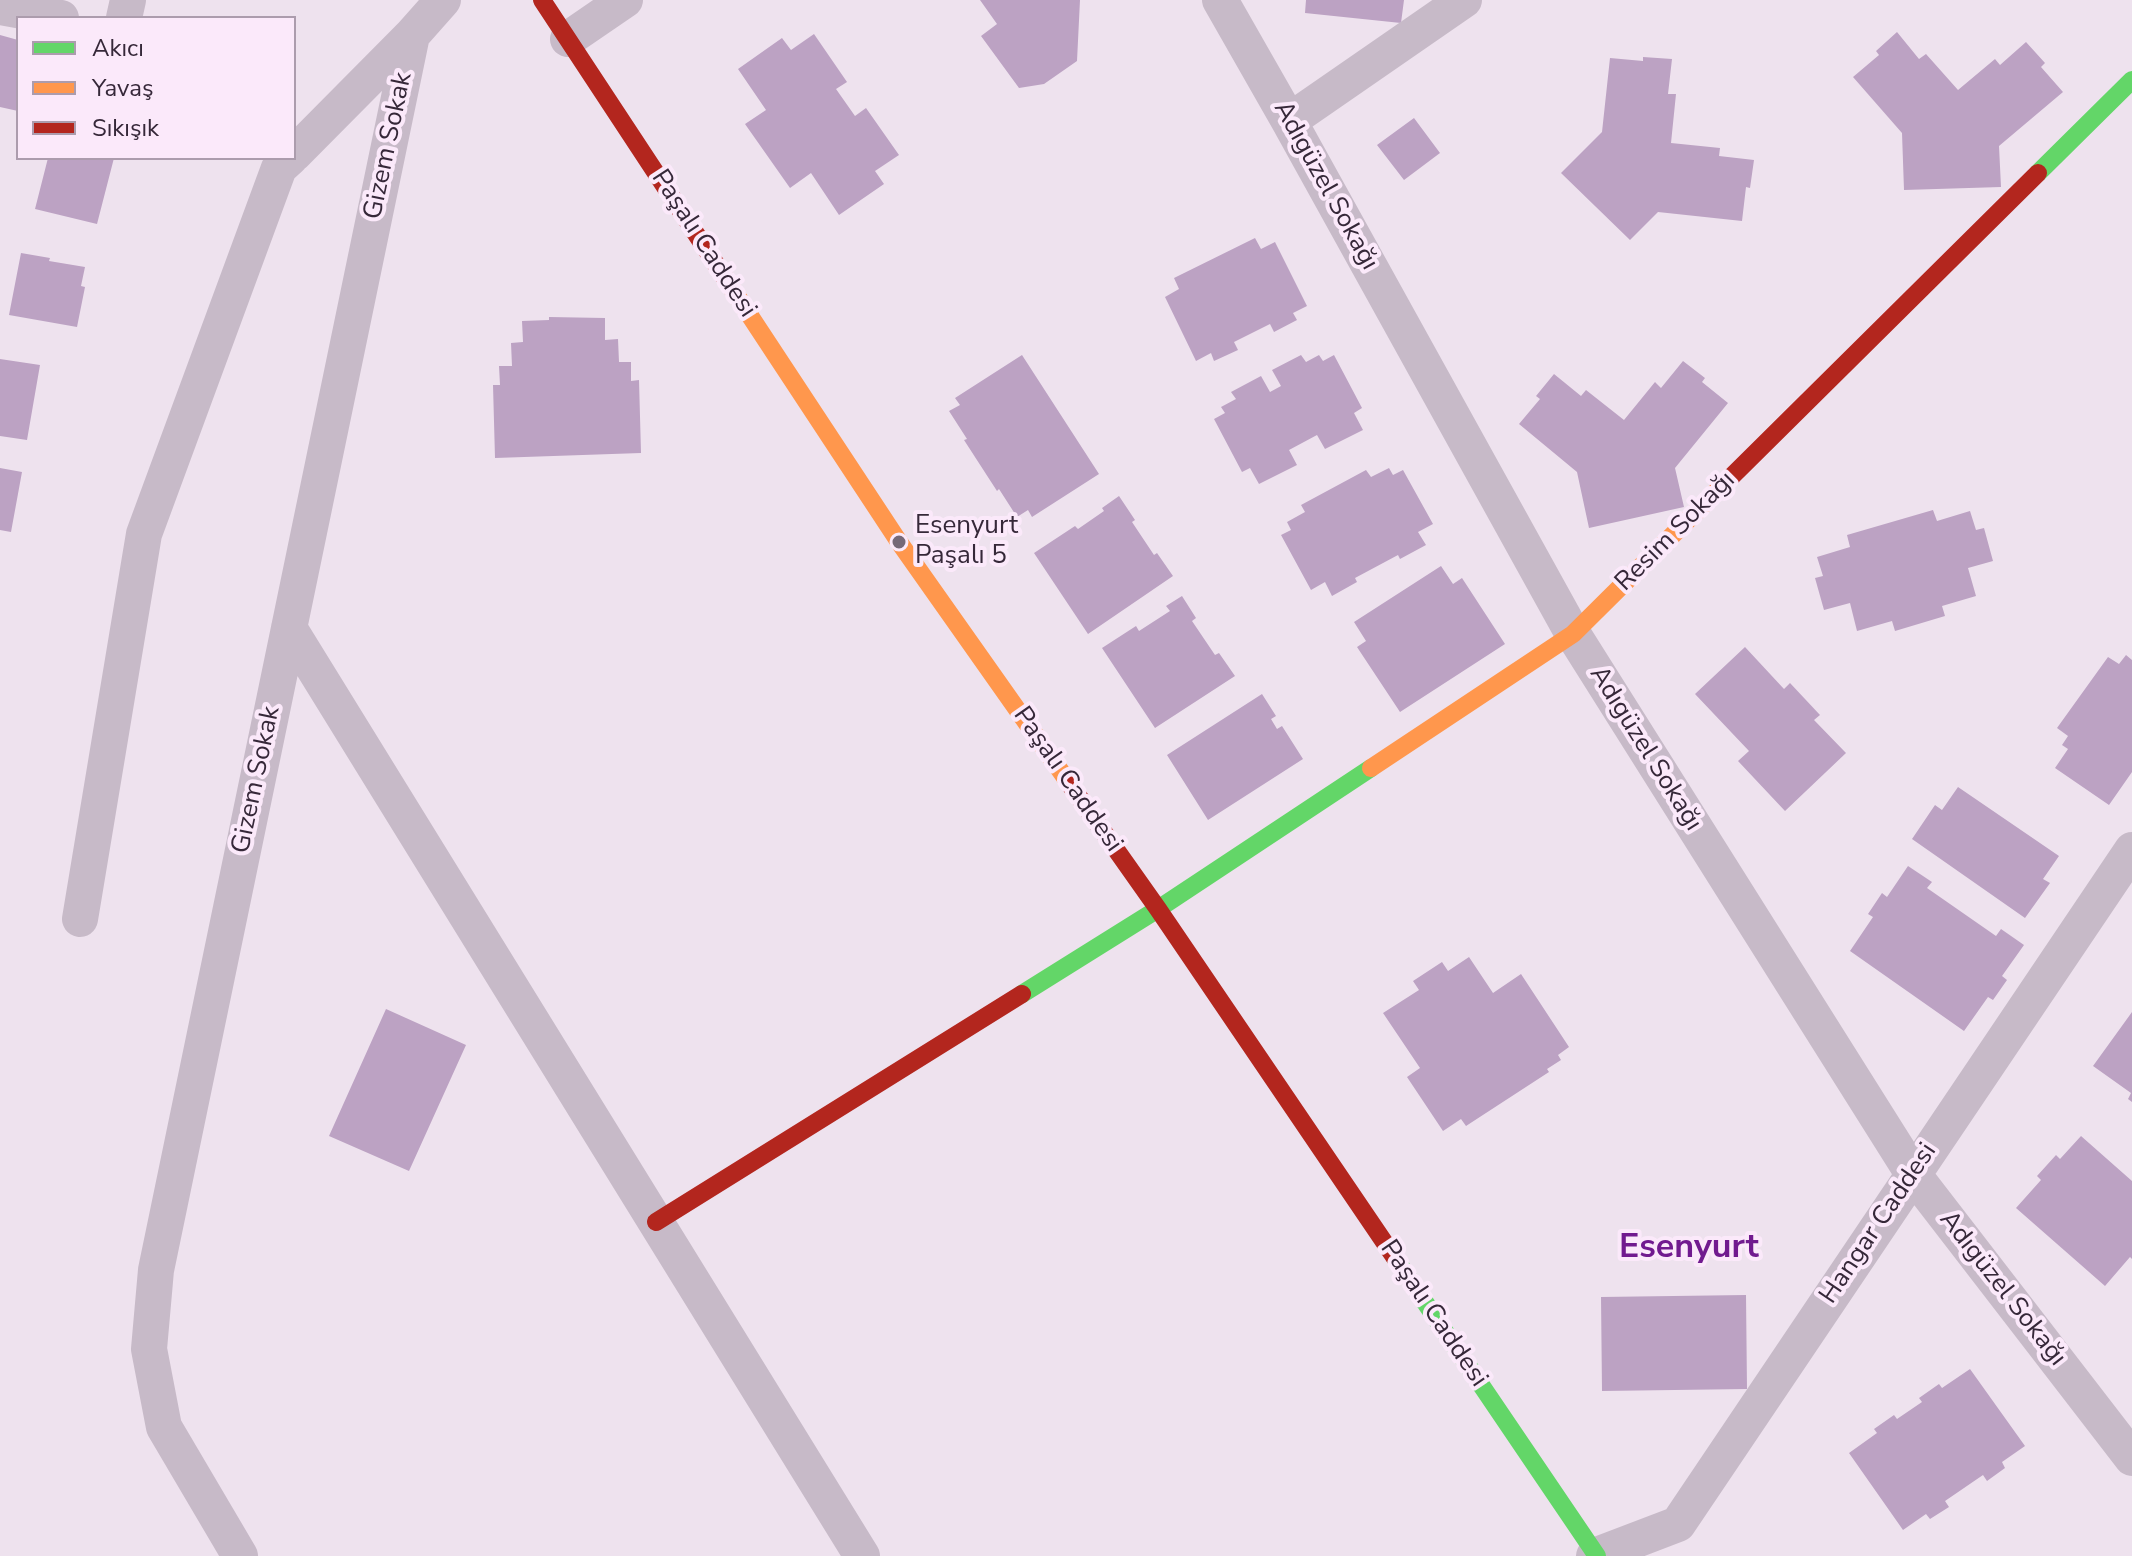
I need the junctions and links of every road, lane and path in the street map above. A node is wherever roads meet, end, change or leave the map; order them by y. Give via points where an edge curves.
1 (443, 0) edge
2 (542, 0) edge
3 (625, 0) edge
4 (1220, 0) edge
5 (1464, 0) edge
6 (0, 7) edge
7 (50, 16) edge
8 (412, 35) junction
9 (568, 39) junction
10 (2132, 80) edge
11 (1289, 121) junction
12 (296, 152) edge
13 (288, 160) edge
14 (289, 628) junction
15 (1573, 634) junction
16 (2132, 850) edge
17 (1158, 909) junction
18 (80, 919) dead end
19 (1913, 1174) junction
20 (656, 1222) junction
21 (2132, 1458) edge
22 (240, 1556) edge
23 (862, 1556) edge
24 (1596, 1556) edge

1 - 8 street, Gizem Sokak
2 - 9 street, Paşalı Caddesi
3 - 9 street
4 - 11 street, Adıgüzel Sokağı
5 - 11 street
6 - 7 street
8 - 12 street
8 - 14 street, Gizem Sokak
9 - 17 street, Paşalı Caddesi via 899,542
10 - 15 street, Resim Sokağı
11 - 15 street, Adıgüzel Sokağı
13 - 18 street via 279,168 144,534
14 - 20 street
14 - 22 street, Gizem Sokak via 156,1270 149,1349 164,1427
15 - 17 street, Resim Sokağı
15 - 19 street, Adıgüzel Sokağı
16 - 19 street, Hangar Caddesi
17 - 20 street, Resim Sokağı
17 - 24 street, Paşalı Caddesi
19 - 21 street, Adıgüzel Sokağı
19 - 24 street, Hangar Caddesi via 1678,1524
20 - 23 street

